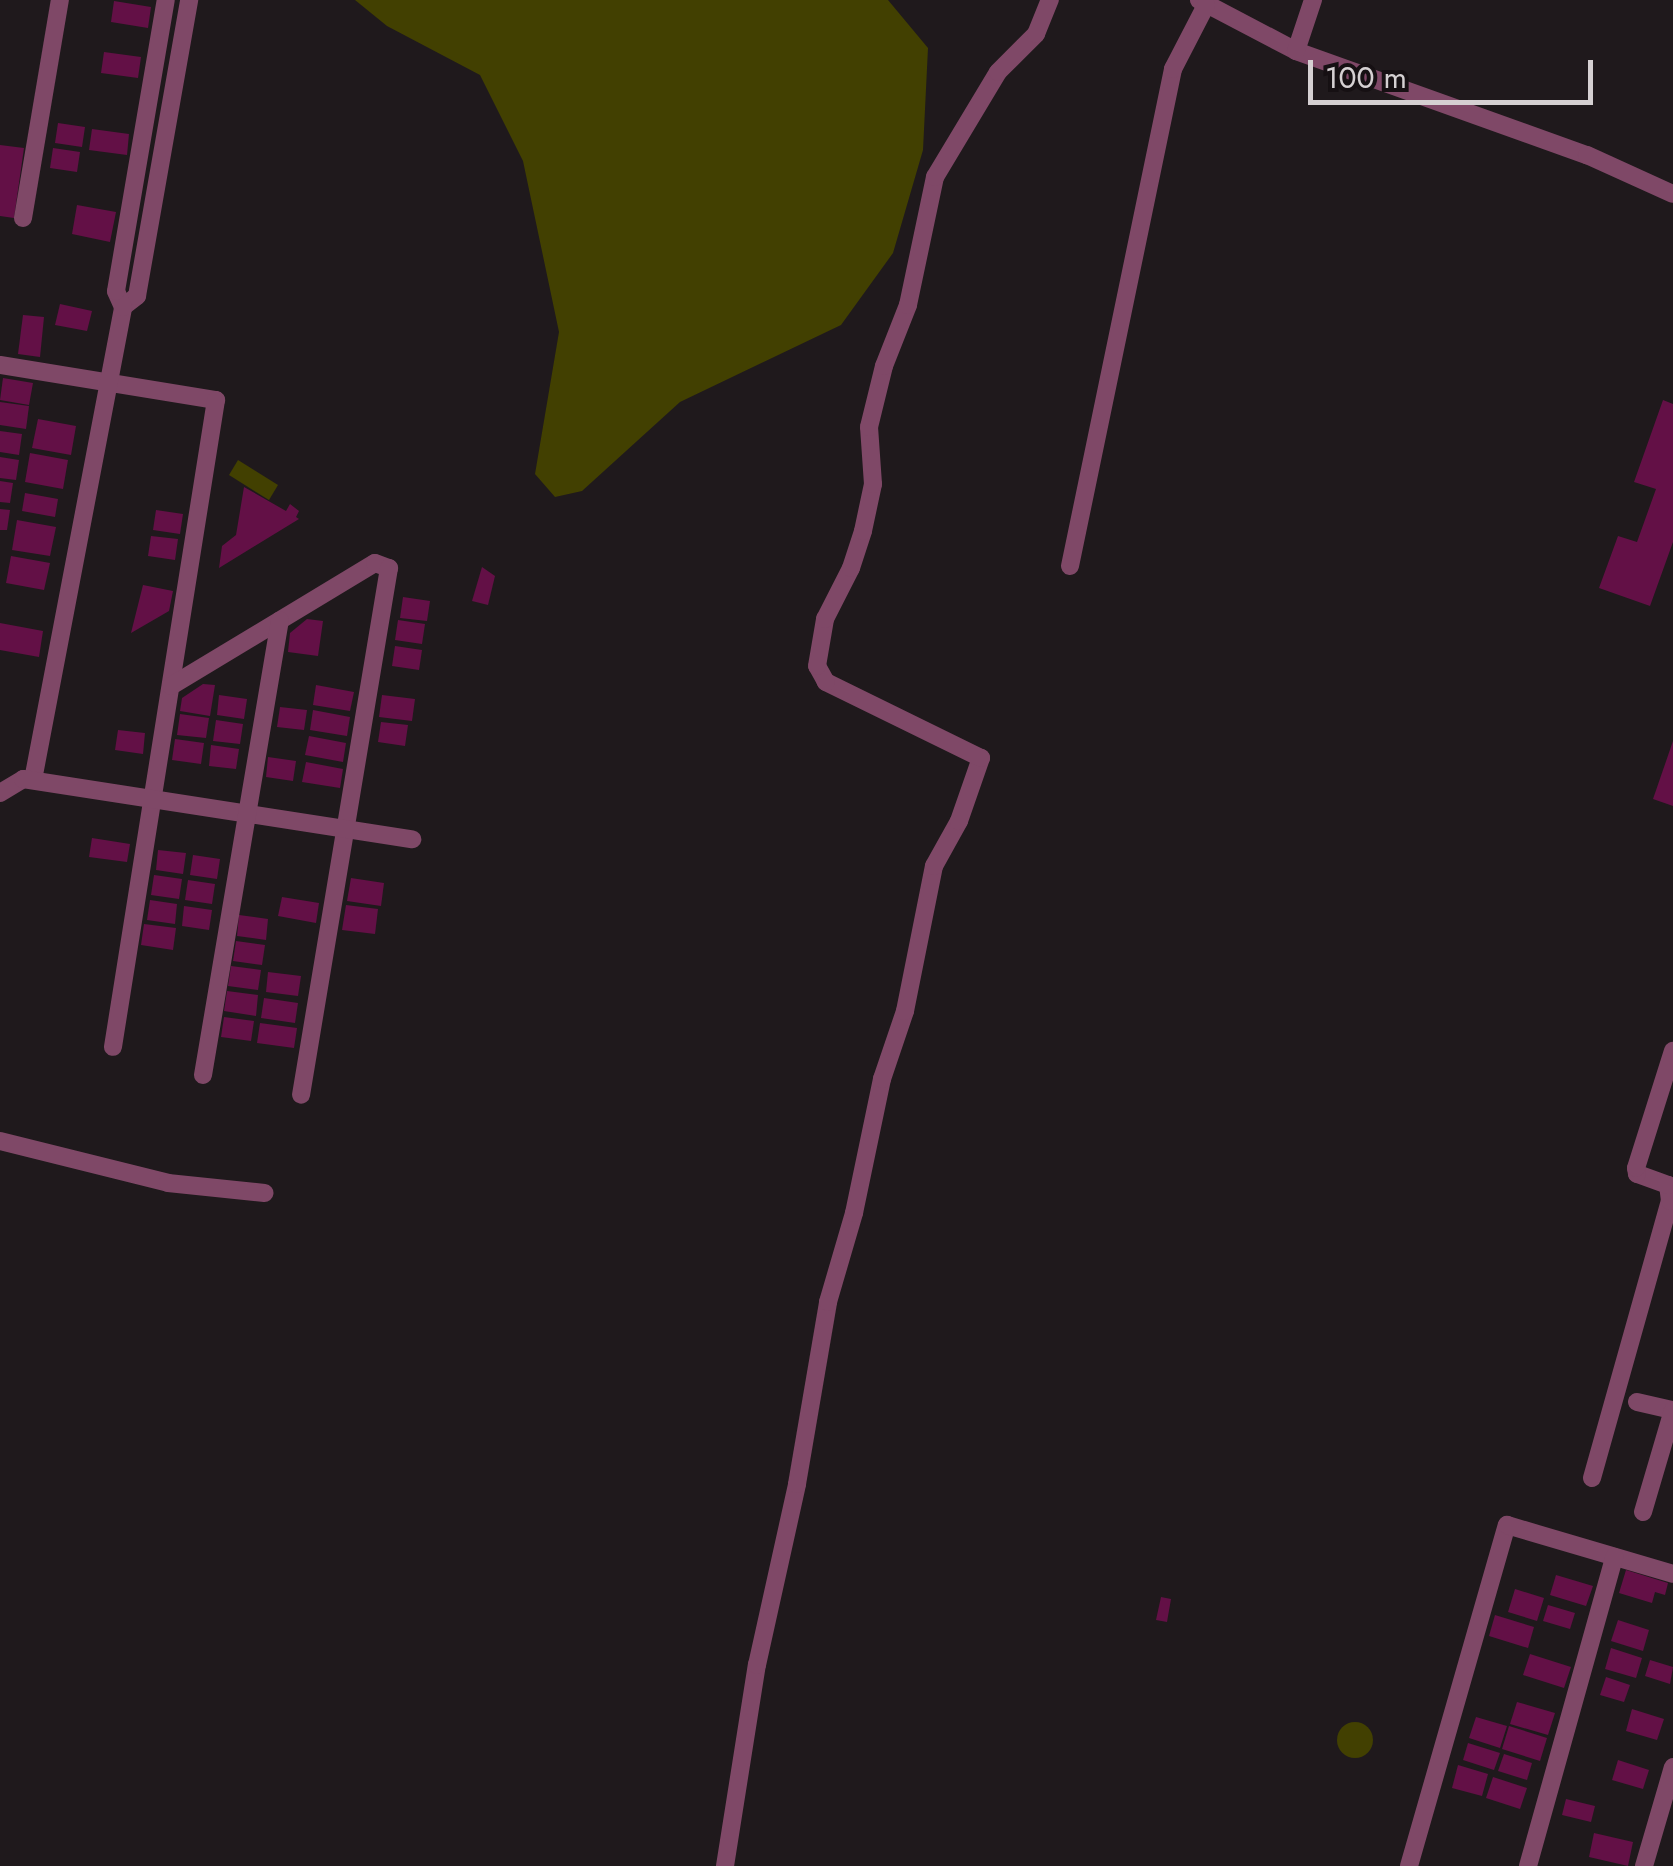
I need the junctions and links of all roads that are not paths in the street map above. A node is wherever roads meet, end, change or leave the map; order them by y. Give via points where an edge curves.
1 (60, 0) edge
2 (166, 0) edge
3 (190, 0) edge
4 (1050, 0) edge
5 (1313, 0) edge
6 (1202, 2) edge
7 (1296, 51) junction
8 (1673, 194) edge
9 (23, 218) dead end
10 (123, 307) junction
11 (0, 365) edge
12 (107, 382) junction
13 (1070, 566) dead end
14 (280, 620) junction
15 (171, 686) junction
16 (33, 780) junction
17 (0, 793) edge
18 (153, 799) junction
19 (249, 814) junction
20 (346, 829) junction
21 (412, 839) dead end
22 (113, 1048) dead end
23 (1673, 1052) edge
24 (203, 1075) dead end
25 (301, 1094) dead end
26 (0, 1141) edge
27 (264, 1193) dead end
28 (1637, 1402) dead end
29 (1673, 1410) edge
30 (1592, 1478) dead end
31 (1643, 1512) dead end
32 (1614, 1557) junction
33 (1673, 1574) edge
34 (1673, 1768) edge
35 (725, 1866) edge
36 (1409, 1866) edge
37 (1528, 1866) edge
38 (1644, 1866) edge

1 - 9 street
2 - 10 street via 116,291
3 - 10 street via 137,296
4 - 35 street via 1036,34 998,72 935,177 908,305 868,427 874,484 863,530 825,619 817,666 826,682 981,758 934,866 905,1011 828,1302
5 - 7 street
6 - 7 street
6 - 13 street via 1173,69
7 - 8 street via 1587,155
10 - 12 street
11 - 12 street
12 - 15 street via 216,400
12 - 16 street
14 - 15 street
14 - 19 street
14 - 20 street via 375,563 390,568
15 - 18 street
16 - 17 street via 23,778
16 - 18 street
18 - 19 street
18 - 22 street
19 - 20 street
19 - 24 street
20 - 21 street
20 - 25 street
23 - 30 street via 1636,1168 1668,1185 1670,1200
26 - 27 street via 168,1182
28 - 29 street
29 - 31 street
32 - 33 street
32 - 36 street via 1507,1525
32 - 37 street
34 - 38 street

